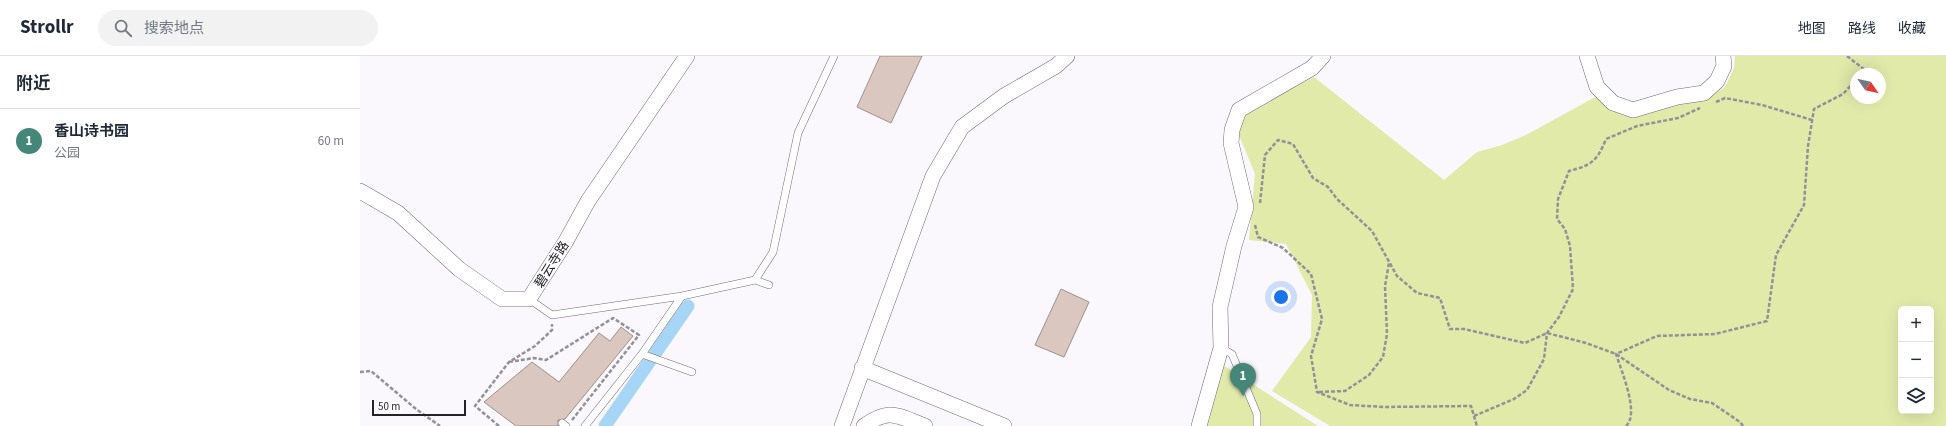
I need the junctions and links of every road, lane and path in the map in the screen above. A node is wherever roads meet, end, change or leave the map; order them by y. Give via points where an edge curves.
1 (687, 56) edge
2 (834, 56) edge
3 (1066, 56) edge
4 (1323, 56) edge
5 (1587, 56) edge
6 (1724, 56) edge
7 (1847, 56) edge
8 (1862, 68) edge
9 (1850, 86) edge
10 (1712, 104) dead end
11 (1705, 106) dead end
12 (1812, 120) junction
13 (360, 191) edge
14 (1260, 206) dead end
15 (1256, 220) dead end
16 (1389, 262) junction
17 (755, 280) junction
18 (769, 285) dead end
19 (682, 296) junction
20 (529, 299) junction
21 (552, 316) junction
22 (1546, 333) junction
23 (1221, 348) junction
24 (642, 354) junction
25 (1616, 354) junction
26 (509, 362) junction
27 (862, 368) junction
28 (360, 372) edge
29 (692, 372) dead end
30 (1316, 392) junction
31 (1474, 416) junction
32 (565, 425) edge
33 (440, 426) edge
34 (499, 426) edge
35 (585, 426) edge
36 (842, 426) edge
37 (864, 426) edge
38 (925, 426) edge
39 (1004, 426) edge
40 (1199, 426) edge
41 (1257, 426) edge
42 (1477, 426) edge
43 (1626, 426) edge
44 (1743, 426) edge

1 - 20 street, 碧云寺路 via 588,201
2 - 17 lane via 798,134 773,252
3 - 27 street via 1056,66 1004,96 962,127 933,176
4 - 23 street via 1312,68 1239,110 1232,130 1231,143 1246,207 1220,307
5 - 6 street via 1597,88 1613,103 1633,110 1677,97 1704,93 1717,81 1724,66
7 - 8 path
9 - 12 path via 1843,94 1814,109
10 - 12 path via 1725,98 1762,105
11 - 22 path via 1678,118 1637,126 1606,139 1600,156 1588,166 1569,171 1558,199 1557,219 1566,229 1574,289 1559,317
12 - 25 path via 1804,205 1776,255 1766,321 1715,334 1657,336
13 - 20 street, 碧云寺路 via 398,213 459,269 502,299
14 - 16 path via 1265,155 1278,140 1293,144 1313,178 1328,187 1337,199 1372,231
15 - 30 path via 1258,237 1284,248 1311,274 1322,319 1311,356
16 - 22 path via 1397,276 1417,293 1440,298 1450,329 1464,329 1525,343
16 - 30 path via 1385,286 1386,334 1383,357 1369,375 1345,391
17 - 18 lane
17 - 19 lane
19 - 21 lane
19 - 24 lane
20 - 21 lane
21 - 26 path via 552,330 536,346
22 - 25 path
22 - 31 path via 1544,359 1527,390 1514,399
23 - 40 street
23 - 41 lane via 1232,354 1257,414
24 - 29 lane
24 - 35 lane
25 - 43 path via 1632,408
25 - 44 path via 1669,390 1690,399 1712,403
26 - 32 path via 534,358 546,360 613,318 639,335
26 - 34 path via 475,406
27 - 36 street
27 - 39 street
28 - 33 path via 371,371
30 - 31 path via 1350,405 1471,406
31 - 42 path
37 - 38 street via 877,416 892,414

